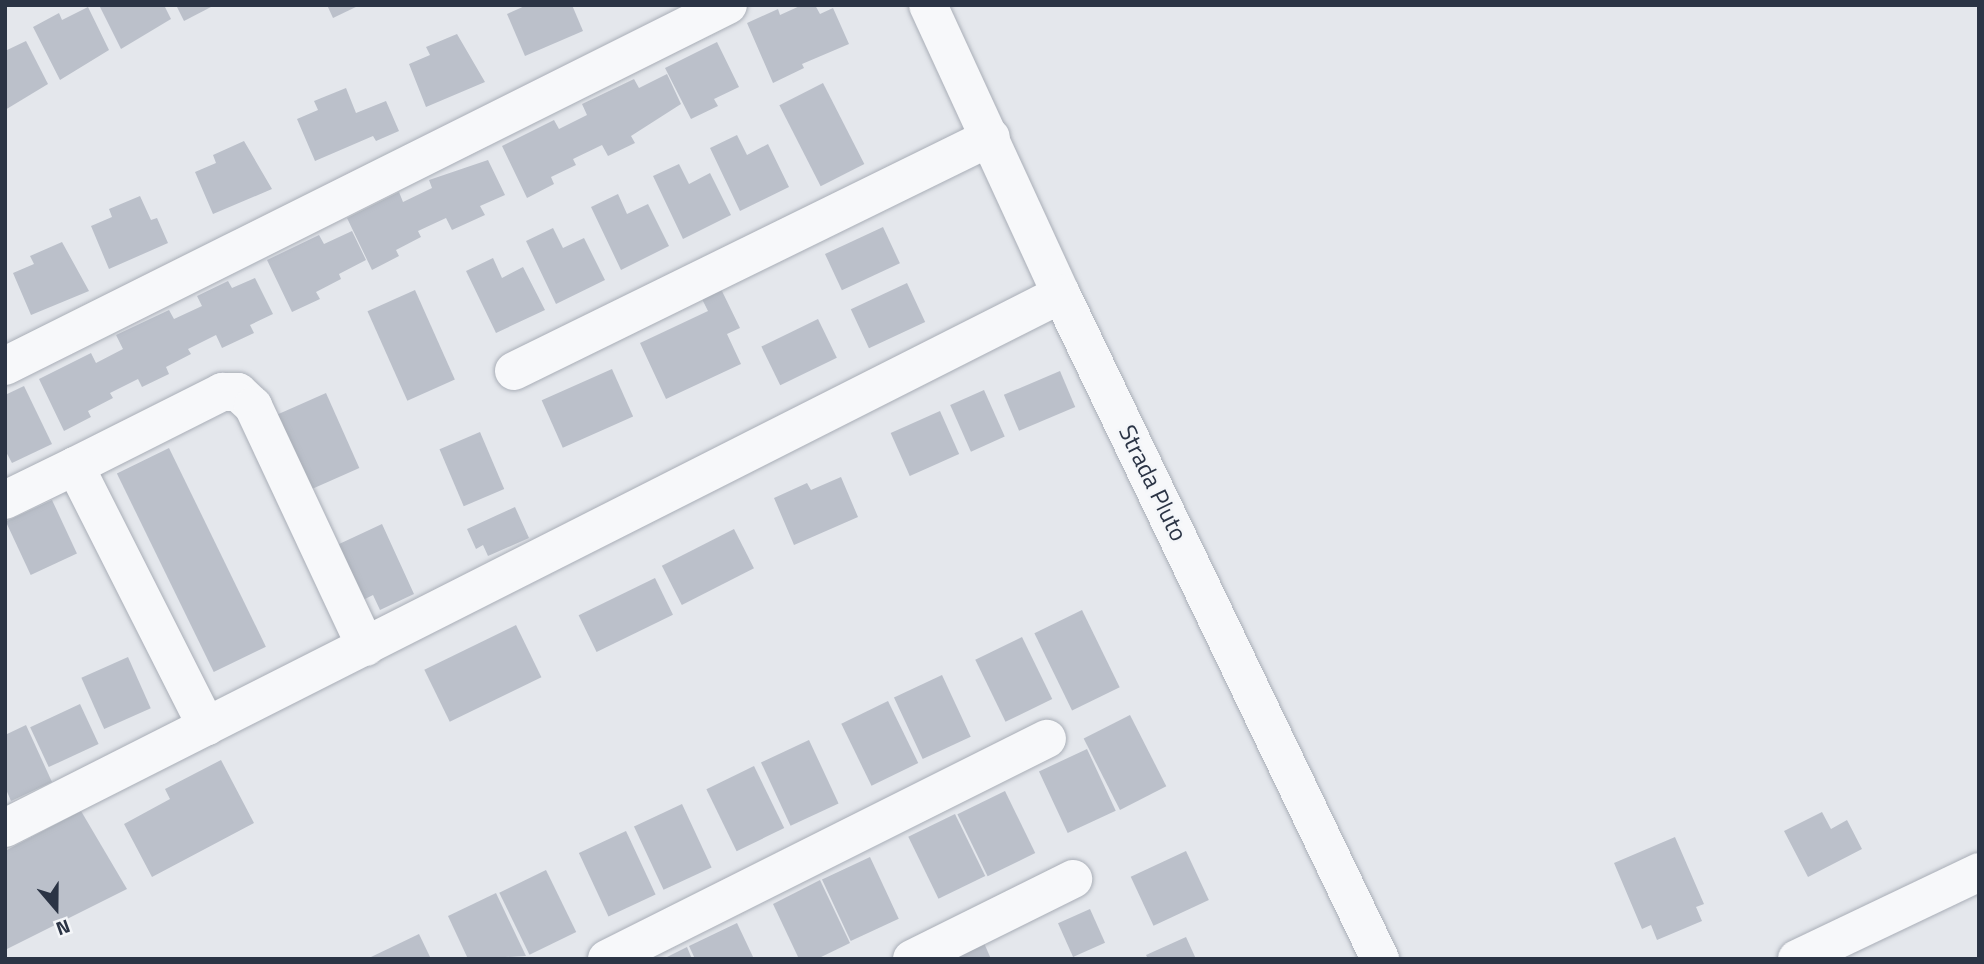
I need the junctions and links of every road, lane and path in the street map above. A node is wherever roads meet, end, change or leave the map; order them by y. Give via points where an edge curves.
1 (728, 5) edge
2 (928, 5) edge
3 (991, 137) junction
4 (1061, 294) junction
5 (5, 366) edge
6 (513, 370) dead end
7 (75, 466) junction
8 (5, 500) edge
9 (366, 648) junction
10 (207, 727) junction
11 (1047, 739) dead end
12 (5, 828) edge
13 (1979, 872) edge
14 (1073, 879) dead end
15 (607, 959) edge
16 (912, 959) edge
17 (1380, 959) edge
18 (1797, 959) edge

1 - 5 street
2 - 3 street, Strada Pluto
3 - 4 street, Strada Pluto
3 - 6 street
4 - 9 street
4 - 17 street, Strada Pluto
7 - 8 street
7 - 9 street via 222,392 238,392 253,406
7 - 10 street
9 - 10 street
10 - 12 street
11 - 15 street
13 - 18 street
14 - 16 street

